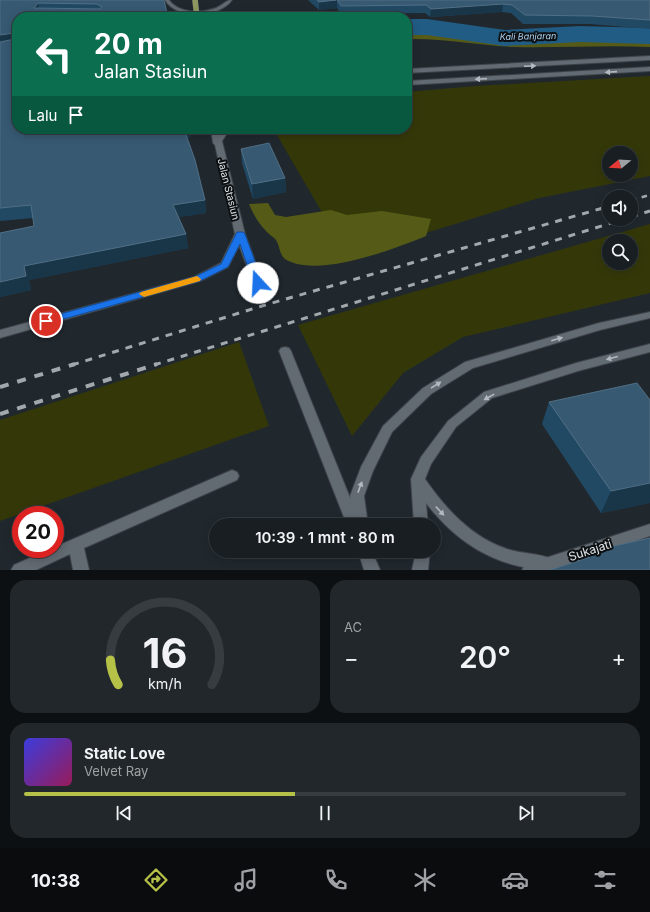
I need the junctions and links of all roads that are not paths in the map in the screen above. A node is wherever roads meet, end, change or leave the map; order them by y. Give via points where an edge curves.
1 (167, 0) edge
2 (195, 0) edge
3 (230, 0) edge
4 (196, 12) edge
5 (650, 58) edge
6 (650, 69) edge
7 (412, 71) edge
8 (412, 83) edge
9 (216, 134) edge
10 (223, 134) edge
11 (217, 143) junction
12 (240, 234) junction
13 (258, 283) dead end
14 (650, 315) edge
15 (0, 334) edge
16 (650, 348) edge
17 (285, 351) dead end
18 (232, 476) dead end
19 (418, 479) junction
20 (351, 518) edge
21 (360, 518) edge
22 (421, 518) edge
23 (650, 530) edge
24 (76, 545) junction
25 (368, 558) edge
26 (422, 558) edge
27 (547, 564) junction
28 (19, 570) edge
29 (81, 570) edge
30 (372, 570) edge
31 (420, 570) edge
32 (530, 570) edge

1 - 3 main road via 172,8 190,12 217,10 226,7
2 - 4 main road, bridge
7 -> 5 main road
6 -> 8 main road
9 - 11 main road, Jalan Stasiun
10 - 11 main road
11 - 12 main road, Jalan Stasiun
12 - 13 main road, Jalan Stasiun
12 - 15 main road via 225,266 197,279
21 -> 14 main road via 357,496 366,471 388,429 427,391 469,365 599,327
16 -> 19 main road via 576,367 488,395 452,424 426,460
17 - 20 main road
18 - 24 main road
19 - 22 main road
19 -> 27 main road via 437,508 463,534 505,555
23 - 27 main road, Sukajati
24 - 28 main road
24 - 29 main road
25 - 30 main road
26 - 31 main road
27 - 32 main road, Sukajati

